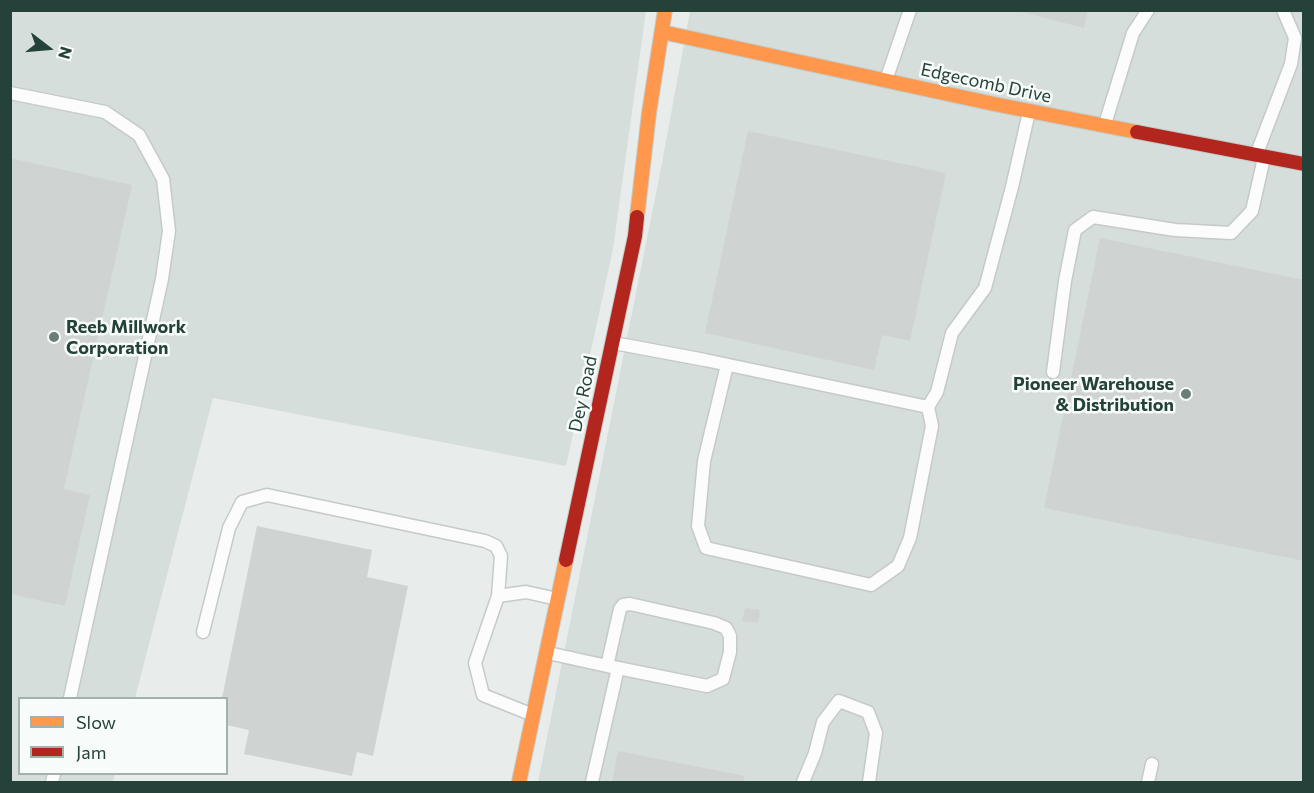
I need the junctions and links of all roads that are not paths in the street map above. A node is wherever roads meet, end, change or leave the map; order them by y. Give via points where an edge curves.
1 (665, 10) edge
2 (910, 10) edge
3 (1148, 10) edge
4 (1283, 10) edge
5 (662, 32) junction
6 (885, 81) junction
7 (10, 93) edge
8 (1029, 111) junction
9 (1104, 126) junction
10 (1260, 156) junction
11 (1304, 164) edge
12 (613, 343) junction
13 (727, 365) junction
14 (1053, 372) dead end
15 (928, 407) junction
16 (498, 596) junction
17 (558, 600) junction
18 (203, 632) dead end
19 (547, 652) junction
20 (613, 667) junction
21 (70, 697) edge
22 (533, 715) junction
23 (1152, 764) dead end
24 (519, 783) edge
25 (592, 783) edge
26 (803, 783) edge
27 (869, 783) edge
28 (1148, 783) edge

1 - 5 street, Dey Road
2 - 6 lane
3 - 9 lane via 1133,33
4 - 10 lane via 1295,38 1291,64
5 - 6 street, Edgecomb Drive
5 - 12 street, Dey Road via 635,236
6 - 8 street, Edgecomb Drive
7 - 21 lane via 105,112 139,135 164,179 169,231 162,279
8 - 9 street, Edgecomb Drive
8 - 15 lane via 985,288 951,333 938,392
9 - 10 street, Edgecomb Drive
10 - 11 street, Edgecomb Drive
10 - 14 lane via 1252,211 1231,233 1175,230 1094,217 1075,230
12 - 13 lane
12 - 17 street, Dey Road
13 - 15 lane
13 - 15 lane via 704,461 698,526 706,548 871,585 898,566 910,538 932,426
16 - 17 lane via 526,592
16 - 18 lane via 501,556 496,546 485,541 267,495 242,502 229,528
16 - 22 lane via 475,663 483,694
17 - 19 street, Dey Road
19 - 20 lane
19 - 22 street, Dey Road
20 - 20 lane via 707,686 723,679 730,636 726,628 714,623 623,605
20 - 25 lane
22 - 24 street, Dey Road
23 - 28 lane
26 - 27 lane via 823,722 839,701 868,712 876,733

